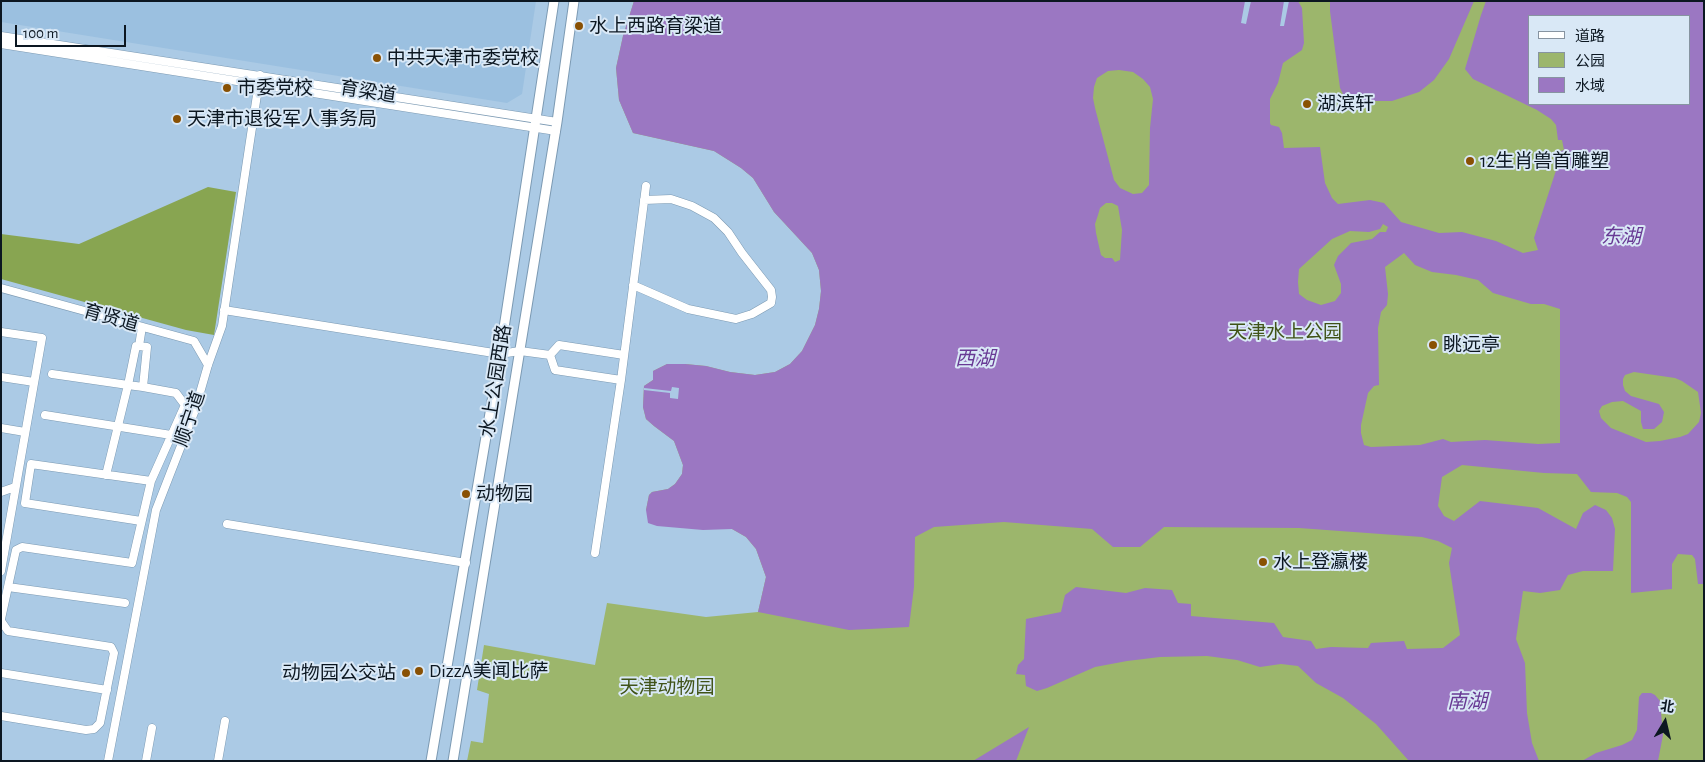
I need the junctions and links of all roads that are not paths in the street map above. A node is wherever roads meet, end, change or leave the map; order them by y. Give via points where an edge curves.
1 (554, 1) edge
2 (574, 1) edge
3 (1, 36) edge
4 (1, 44) edge
5 (260, 75) junction
6 (258, 84) junction
7 (536, 123) junction
8 (556, 126) junction
9 (646, 186) dead end
10 (644, 200) junction
11 (633, 285) junction
12 (1, 288) edge
13 (224, 310) junction
14 (142, 327) junction
15 (1, 332) edge
16 (139, 346) junction
17 (520, 351) junction
18 (500, 354) junction
19 (550, 355) junction
20 (624, 355) junction
21 (208, 365) junction
22 (52, 374) dead end
23 (1, 377) edge
24 (621, 380) junction
25 (34, 382) junction
26 (128, 385) junction
27 (143, 387) junction
28 (45, 415) dead end
29 (117, 426) junction
30 (1, 428) edge
31 (25, 432) junction
32 (172, 435) junction
33 (106, 475) junction
34 (151, 481) junction
35 (15, 487) junction
36 (1, 492) edge
37 (141, 521) junction
38 (227, 524) dead end
39 (595, 553) dead end
40 (3, 554) edge
41 (466, 563) junction
42 (1, 571) edge
43 (8, 587) junction
44 (125, 603) dead end
45 (1, 620) edge
46 (1, 673) edge
47 (107, 690) junction
48 (1, 716) edge
49 (225, 721) dead end
50 (152, 728) dead end
51 (108, 761) edge
52 (146, 761) edge
53 (218, 761) edge
54 (431, 761) edge
55 (453, 761) edge

1 - 7 main road, 水上公园西路
2 - 8 main road, 水上公园西路
3 - 5 street, 育梁道
4 - 6 street
5 - 6 street, 顺宁道
5 - 7 street, 育梁道
6 - 7 street
6 - 13 street, 顺宁道
7 - 8 street, 育梁道
7 - 18 main road, 水上公园西路
8 - 17 main road, 水上公园西路
9 - 10 street
10 - 11 street
10 - 11 street via 670,199 714,218 771,290 772,297 771,303 736,319 688,309
11 - 20 street
12 - 14 street, 育贤道
13 - 18 street
13 - 21 street, 顺宁道 via 222,326
14 - 16 street
14 - 21 street, 育贤道 via 194,341
15 - 25 street via 42,338
16 - 26 street via 136,346
16 - 27 street via 147,347
17 - 18 street
17 - 19 street
17 - 55 main road, 水上公园西路
18 - 41 main road, 水上公园西路
19 - 20 street via 559,345
19 - 24 street via 555,370
20 - 24 street
21 - 51 street, 顺宁道 via 195,410 156,510
22 - 26 street
23 - 25 street
24 - 39 street
25 - 31 street
26 - 27 street
26 - 29 street
27 - 32 street via 176,393 185,405
28 - 29 street
29 - 32 street
29 - 33 street
30 - 31 street
31 - 35 street
32 - 34 street
33 - 34 street
33 - 37 street via 31,464 25,502
34 - 37 street
35 - 36 street
35 - 40 street
37 - 43 street via 132,563 22,547 16,550
38 - 41 street
40 - 42 street
41 - 54 main road, 水上公园西路
43 - 44 street
43 - 45 street
45 - 47 street via 8,631 111,647 114,652
46 - 47 street
47 - 48 street via 100,723 94,729
49 - 53 street
50 - 52 street

